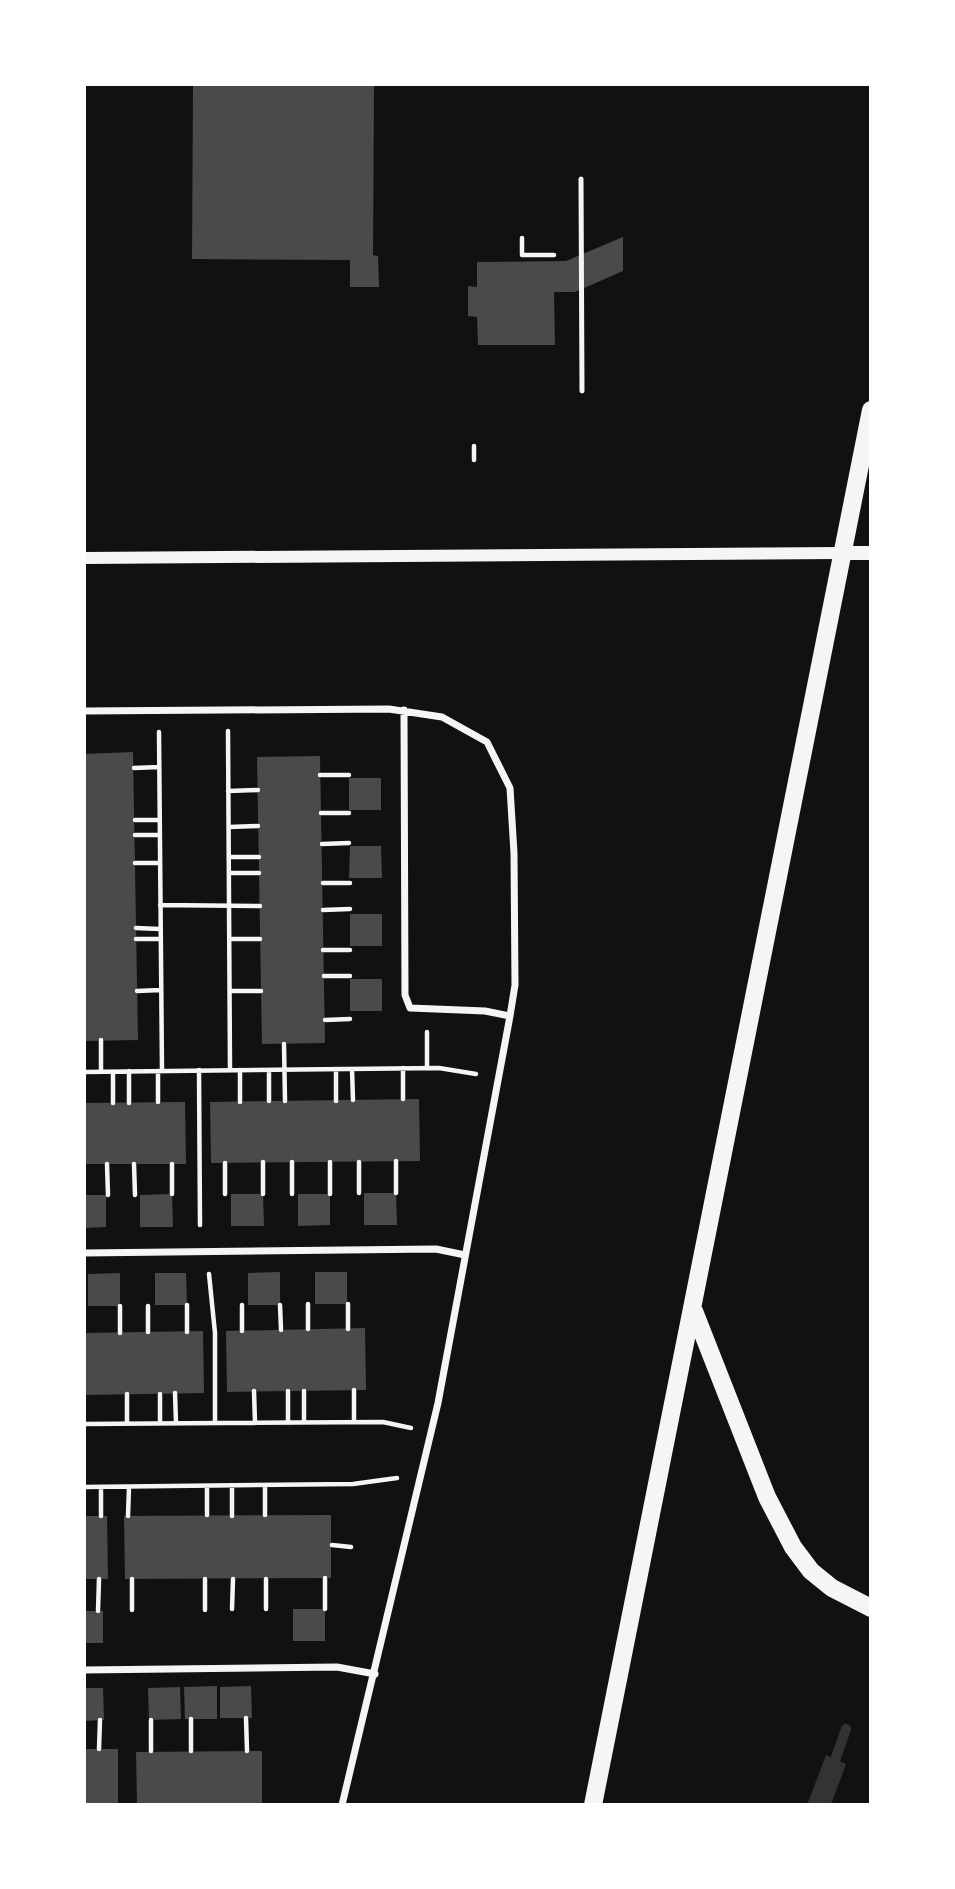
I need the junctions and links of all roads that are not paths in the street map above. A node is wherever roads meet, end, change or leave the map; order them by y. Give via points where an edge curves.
1 (581, 179) dead end
2 (582, 391) dead end
3 (871, 410) edge
4 (841, 553) junction
5 (871, 553) edge
6 (84, 558) edge
7 (404, 710) junction
8 (84, 711) edge
9 (510, 1016) junction
10 (84, 1253) edge
11 (465, 1255) junction
12 (694, 1310) junction
13 (871, 1608) edge
14 (84, 1670) edge
15 (374, 1674) junction
16 (342, 1805) edge
17 (593, 1805) edge

1 - 2 lane
3 - 4 main road
4 - 5 main road
4 - 6 street
4 - 12 main road
7 - 8 street
7 - 9 street via 442,717 487,742 510,788 514,892
7 - 9 street via 405,995 410,1008
9 - 11 street
10 - 11 street via 436,1249
11 - 15 street via 438,1403
12 - 13 main road via 767,1497 793,1547 832,1588
12 - 17 main road
14 - 15 street via 337,1667
15 - 16 street

